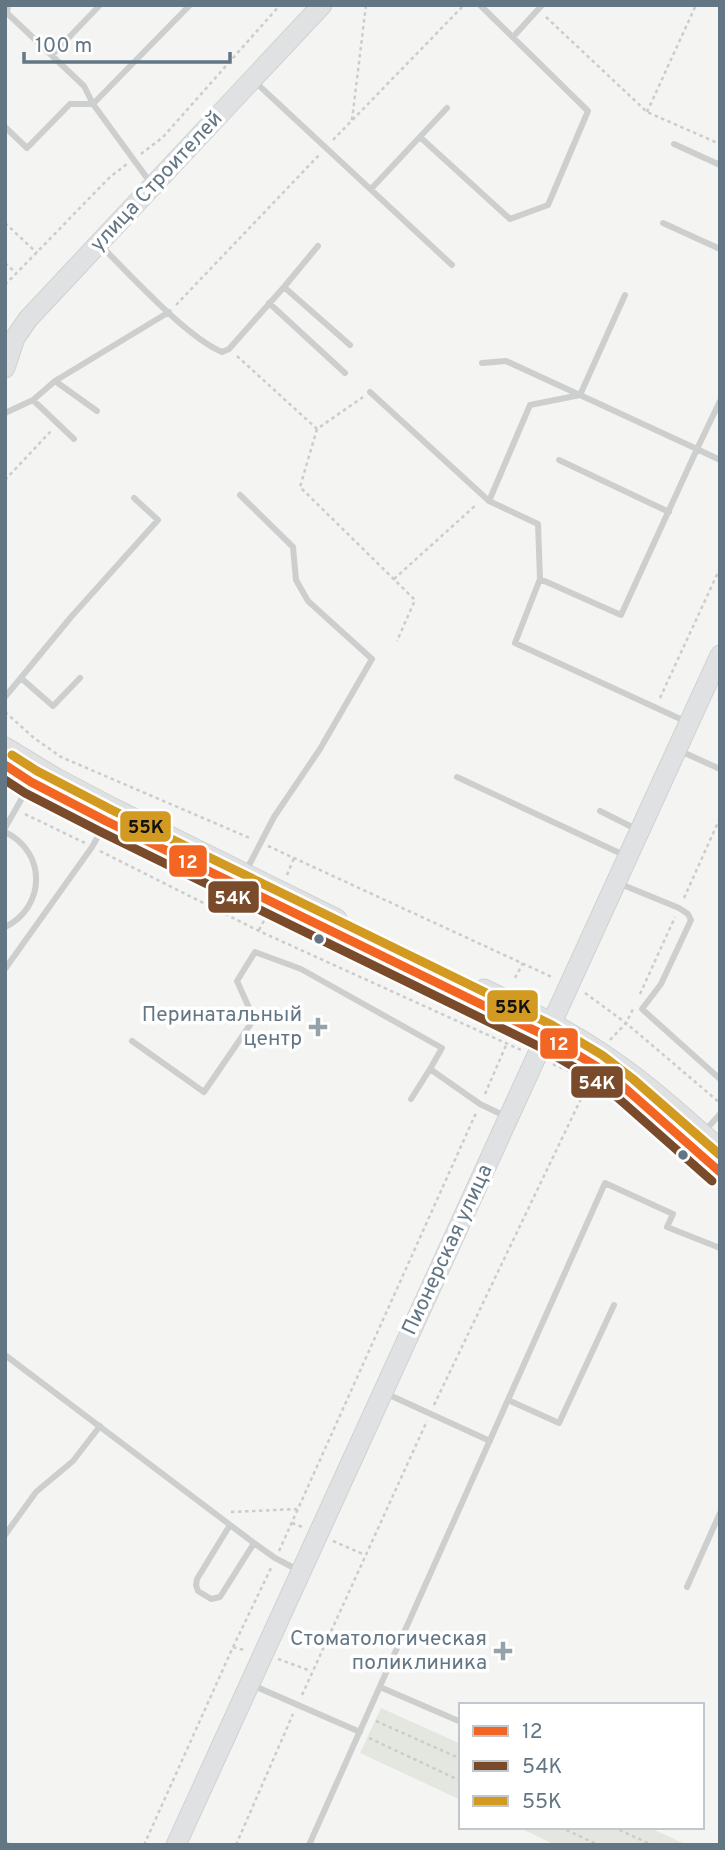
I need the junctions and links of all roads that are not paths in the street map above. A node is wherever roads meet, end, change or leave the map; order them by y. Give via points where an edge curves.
1 (8, 5) edge
2 (100, 5) edge
3 (190, 5) edge
4 (322, 5) edge
5 (480, 5) edge
6 (540, 8) edge
7 (513, 37) junction
8 (52, 55) junction
9 (253, 79) junction
10 (93, 104) junction
11 (447, 108) dead end
12 (5, 127) edge
13 (420, 137) junction
14 (674, 144) dead end
15 (720, 164) edge
16 (153, 186) junction
17 (371, 189) junction
18 (663, 223) dead end
19 (99, 244) junction
20 (318, 246) dead end
21 (720, 249) edge
22 (452, 265) dead end
23 (284, 287) junction
24 (625, 295) dead end
25 (270, 303) junction
26 (169, 312) junction
27 (350, 345) dead end
28 (482, 363) dead end
29 (5, 368) edge
30 (345, 373) dead end
31 (55, 381) junction
32 (370, 392) road end
33 (580, 394) junction
34 (33, 400) junction
35 (720, 401) edge
36 (96, 411) dead end
37 (5, 413) edge
38 (74, 439) dead end
39 (697, 449) junction
40 (559, 460) dead end
41 (720, 460) edge
42 (240, 495) dead end
43 (134, 498) dead end
44 (487, 499) junction
45 (669, 512) junction
46 (540, 579) junction
47 (720, 655) edge
48 (21, 678) junction
49 (80, 678) dead end
50 (5, 697) edge
51 (689, 723) junction
52 (5, 747) edge
53 (677, 750) junction
54 (5, 765) edge
55 (720, 769) edge
56 (457, 777) dead end
57 (31, 782) junction
58 (600, 811) dead end
59 (110, 815) junction
60 (5, 830) edge
61 (639, 831) junction
62 (628, 856) junction
63 (242, 880) junction
64 (616, 882) junction
65 (5, 927) edge
66 (5, 969) edge
67 (549, 1029) junction
68 (132, 1041) dead end
69 (430, 1069) junction
70 (720, 1079) edge
71 (411, 1099) dead end
72 (720, 1114) edge
73 (508, 1118) junction
74 (702, 1134) junction
75 (720, 1149) edge
76 (720, 1172) edge
77 (720, 1248) edge
78 (614, 1305) dead end
79 (5, 1354) edge
80 (383, 1392) junction
81 (508, 1400) junction
82 (100, 1426) junction
83 (490, 1441) junction
84 (720, 1513) edge
85 (230, 1525) junction
86 (5, 1535) edge
87 (254, 1543) junction
88 (302, 1572) junction
89 (687, 1587) dead end
90 (251, 1684) junction
91 (380, 1687) junction
92 (459, 1721) edge
93 (359, 1733) junction
94 (176, 1845) edge
95 (309, 1845) edge

1 - 8 lane via 7,13
2 - 8 lane
3 - 10 lane
4 - 9 main road, улица Строителей
5 - 7 lane
6 - 7 lane
7 - 13 lane via 588,111 548,205 510,219
8 - 10 lane via 85,86
9 - 16 main road, улица Строителей
9 - 17 lane
10 - 12 lane via 70,104 27,148
10 - 16 lane
11 - 13 lane
13 - 17 lane
14 - 15 lane
16 - 19 main road, улица Строителей
17 - 22 lane
18 - 21 lane
19 - 26 lane
19 - 29 main road, улица Строителей via 28,319 15,338
20 - 23 lane
23 - 25 lane
23 - 27 lane
24 - 33 lane
25 - 26 lane via 222,352
25 - 30 lane
26 - 31 lane
28 - 33 lane via 506,360
31 - 34 lane
31 - 36 lane
32 - 44 lane
33 - 39 lane
33 - 44 lane via 530,405
34 - 37 lane
34 - 38 lane
35 - 39 lane
39 - 41 lane
39 - 45 lane
40 - 45 lane
42 - 63 lane via 293,547 296,580 309,601 372,659 290,791
43 - 48 lane via 158,520
44 - 46 lane via 538,524
45 - 46 lane via 621,615
46 - 51 lane via 515,643
47 - 51 main road, Пионерская улица
48 - 49 lane via 53,706
48 - 50 lane
51 - 53 main road, Пионерская улица
52 - 59 main road
53 - 55 lane
53 - 61 main road, Пионерская улица
54 - 57 main road
56 - 62 lane
57 - 59 main road
57 - 60 lane
58 - 61 lane
59 - 63 main road
59 - 66 lane
60 - 65 lane via 28,850 37,879 29,909
61 - 62 main road, Пионерская улица
62 - 64 main road, Пионерская улица
63 - 67 main road
64 - 67 main road, Пионерская улица
64 - 70 lane via 688,914 691,920 662,984 642,1009
67 - 73 main road, Пионерская улица
67 - 74 main road via 637,1078
67 - 76 main road
68 - 69 lane via 204,1092 254,1019 237,981 256,953 301,968 442,1048
69 - 71 lane
69 - 73 lane
72 - 74 lane
73 - 80 main road, Пионерская улица
74 - 75 main road
77 - 81 lane via 667,1227 673,1214 606,1183
78 - 81 lane via 559,1423
79 - 82 lane
80 - 83 lane
80 - 88 main road, Пионерская улица
81 - 83 lane
82 - 85 lane
82 - 86 lane via 73,1461 36,1492
83 - 91 lane
84 - 89 lane
85 - 87 lane
85 - 87 lane via 197,1579 201,1593 211,1599 220,1597
87 - 88 lane
88 - 90 main road, Пионерская улица
90 - 93 lane
90 - 94 main road, Пионерская улица
91 - 92 lane
91 - 93 lane
93 - 95 lane

